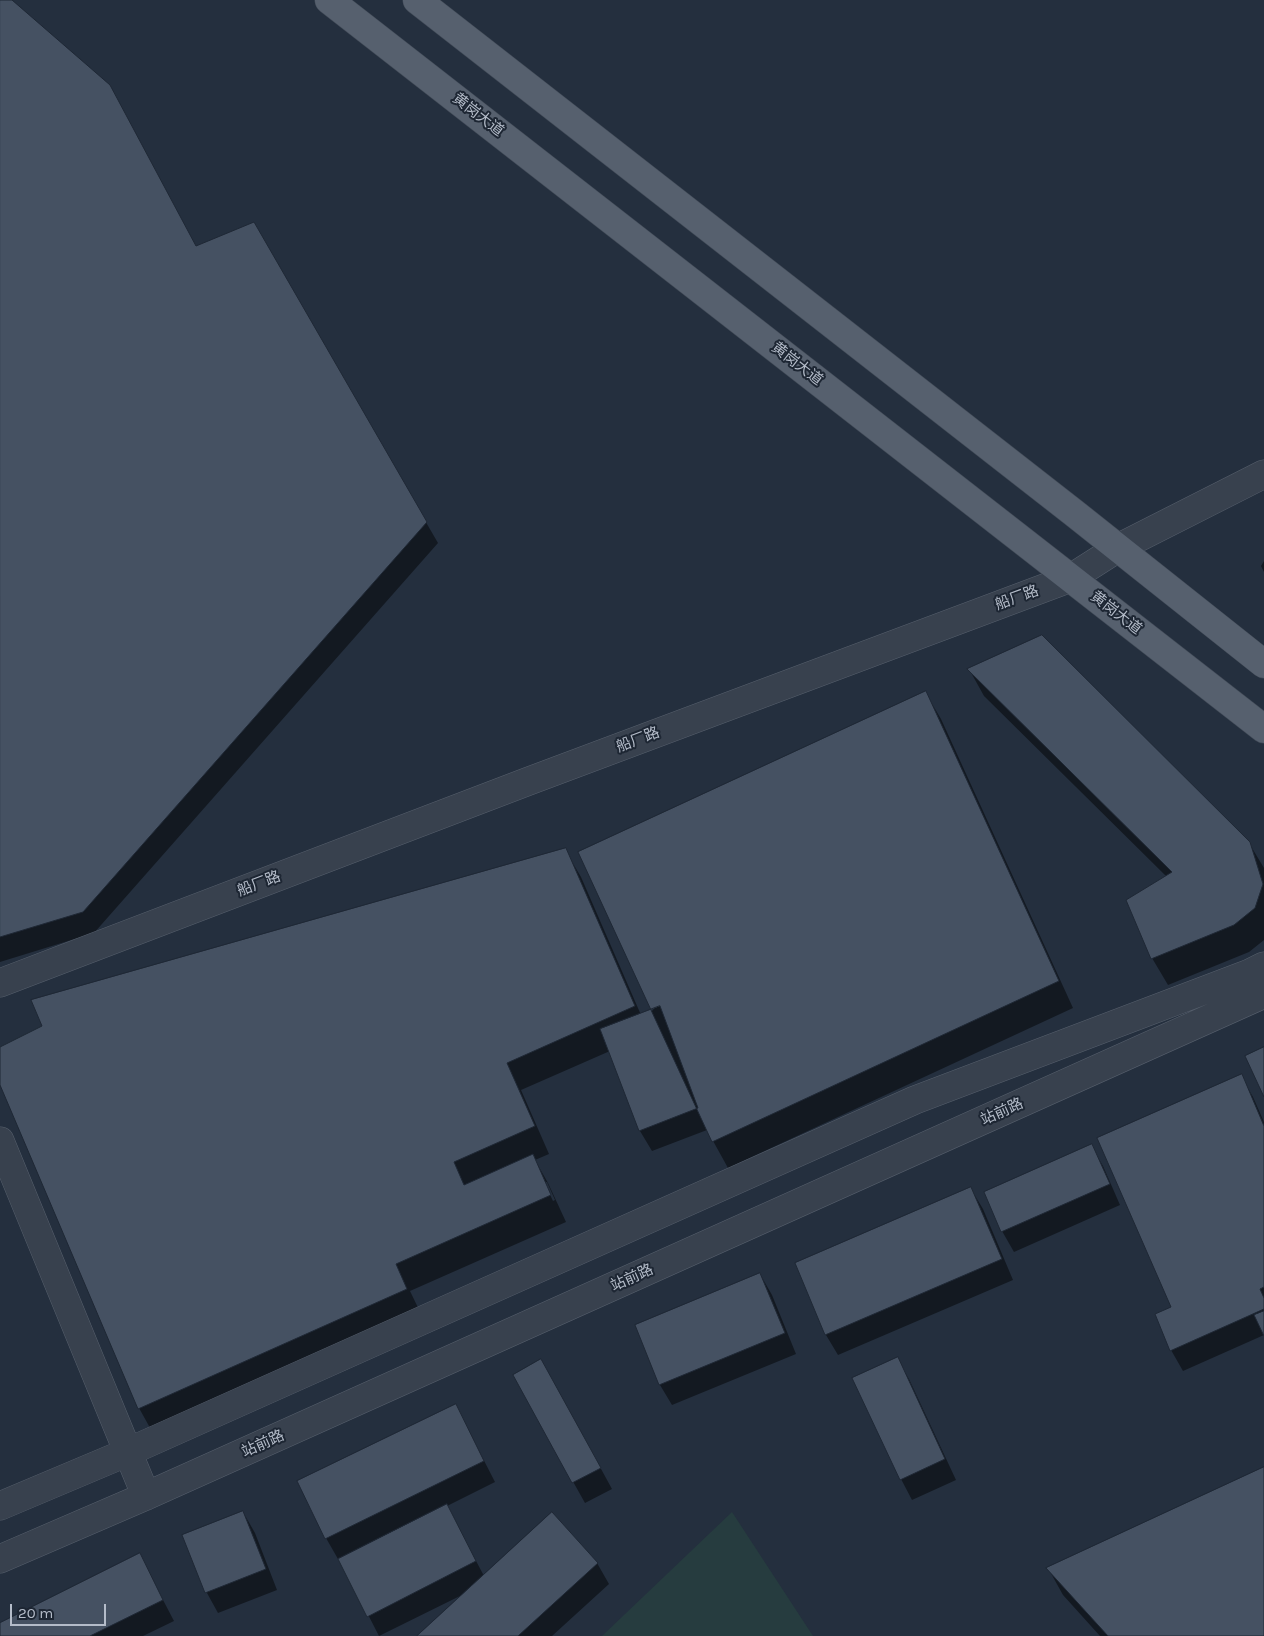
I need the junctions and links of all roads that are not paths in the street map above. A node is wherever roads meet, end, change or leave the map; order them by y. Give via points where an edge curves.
1 (330, 0) edge
2 (417, 0) edge
3 (1264, 474) edge
4 (1118, 548) junction
5 (1071, 578) junction
6 (1264, 664) edge
7 (1264, 729) edge
8 (1260, 973) edge
9 (0, 983) edge
10 (0, 1141) edge
11 (128, 1452) junction
12 (146, 1496) junction
13 (0, 1506) edge
14 (0, 1559) edge

1 - 5 main road, 黄岗大道
2 - 4 main road
3 - 4 street, 船厂路
4 - 5 street, 船厂路
4 - 6 main road
5 - 7 main road, 黄岗大道
5 - 9 street, 船厂路
8 - 11 street, 站前路 via 916,1100
8 - 12 street, 站前路
10 - 11 street
11 - 12 street
11 - 13 street, 站前路
12 - 14 street, 站前路

